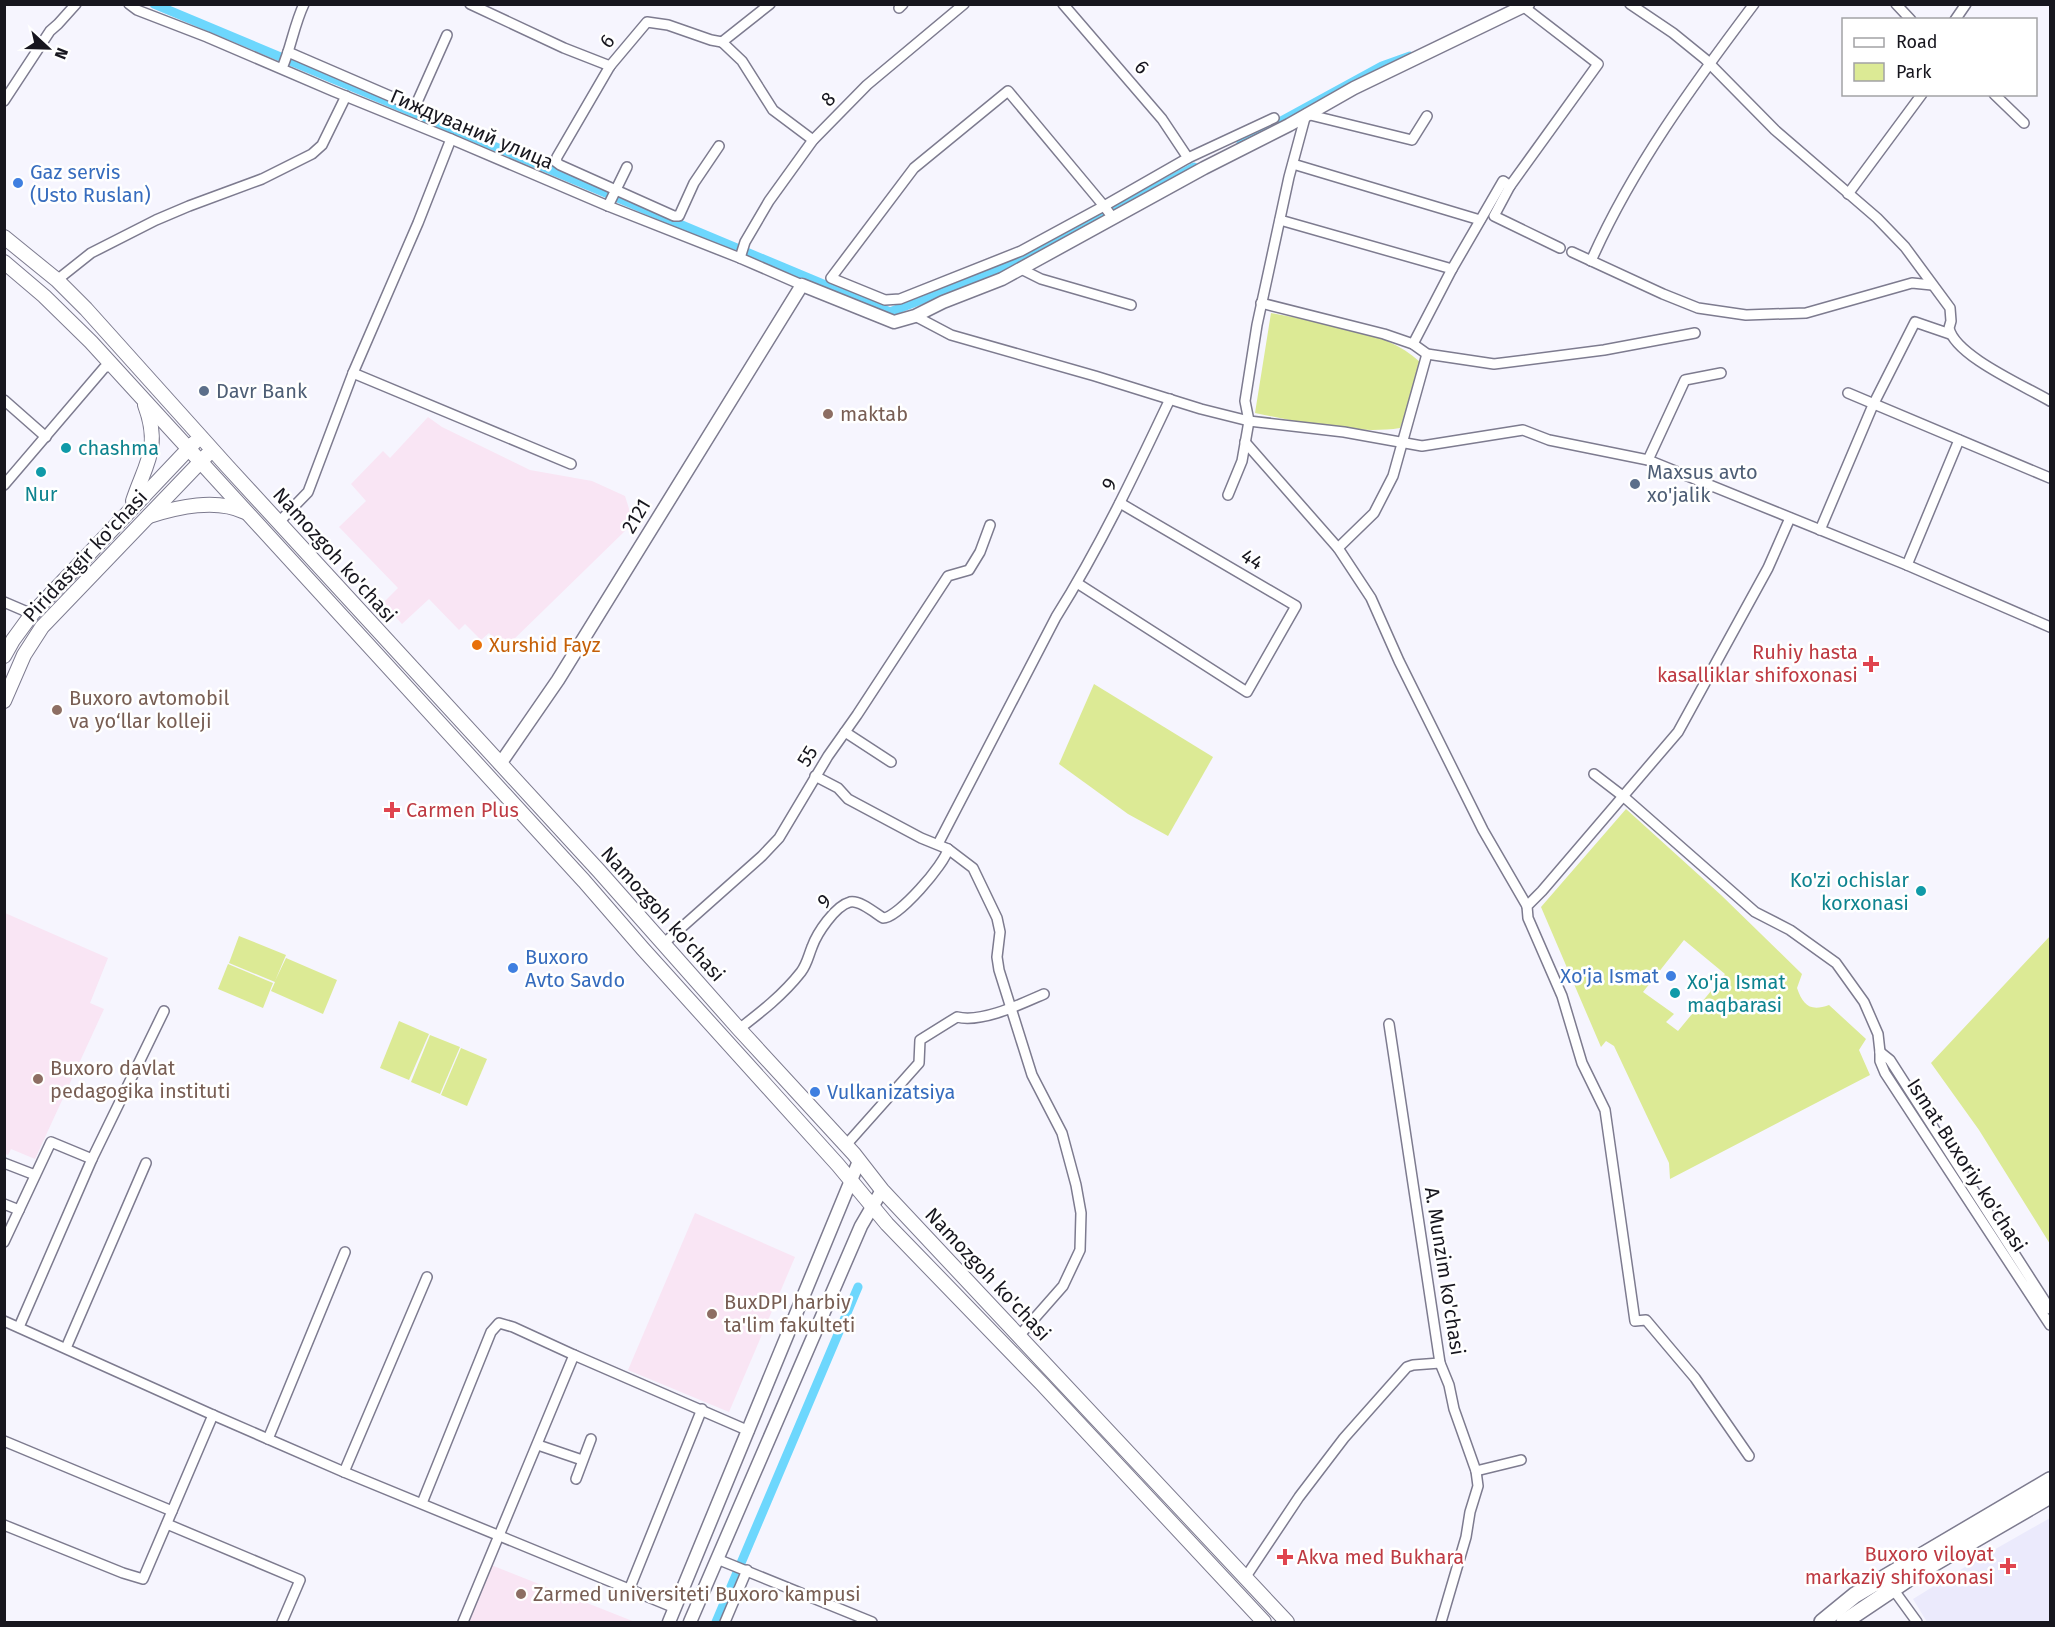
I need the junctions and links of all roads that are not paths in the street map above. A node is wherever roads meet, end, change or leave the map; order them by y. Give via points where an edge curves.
1 (76, 4) edge
2 (129, 4) edge
3 (304, 4) edge
4 (470, 4) edge
5 (770, 4) edge
6 (964, 4) edge
7 (1063, 4) edge
8 (1630, 4) edge
9 (1754, 4) edge
10 (1896, 4) edge
11 (1966, 4) edge
12 (1526, 6) edge
13 (1909, 18) edge
14 (1956, 18) edge
15 (447, 35) dead end
16 (722, 42) junction
17 (288, 54) junction
18 (1709, 64) junction
19 (610, 66) junction
20 (283, 67) junction
21 (346, 96) junction
22 (1921, 96) edge
23 (1996, 96) edge
24 (4, 101) edge
25 (1306, 114) junction
26 (1427, 116) dead end
27 (1274, 118) dead end
28 (2024, 123) dead end
29 (451, 139) junction
30 (813, 140) junction
31 (718, 146) dead end
32 (1188, 158) junction
33 (1293, 164) junction
34 (627, 167) dead end
35 (1510, 186) junction
36 (614, 192) junction
37 (1848, 194) junction
38 (608, 205) junction
39 (1108, 212) junction
40 (1280, 220) junction
41 (1480, 220) junction
42 (4, 237) edge
43 (1560, 248) dead end
44 (1572, 252) dead end
45 (740, 258) junction
46 (1591, 261) junction
47 (4, 262) edge
48 (1021, 269) junction
49 (1452, 269) junction
50 (831, 278) junction
51 (57, 280) junction
52 (802, 285) junction
53 (1932, 285) junction
54 (819, 290) junction
55 (1261, 303) junction
56 (1131, 305) dead end
57 (915, 315) junction
58 (1695, 333) dead end
59 (1950, 333) junction
60 (1413, 344) junction
61 (1427, 354) junction
62 (112, 365) junction
63 (353, 373) junction
64 (1720, 373) dead end
65 (1848, 393) dead end
66 (142, 398) junction
67 (1170, 399) junction
68 (4, 400) edge
69 (2050, 401) edge
70 (1873, 405) junction
71 (1249, 421) junction
72 (46, 437) junction
73 (200, 437) junction
74 (1959, 440) junction
75 (1245, 442) junction
76 (1404, 443) junction
77 (188, 449) junction
78 (212, 450) junction
79 (1648, 460) junction
80 (200, 461) junction
81 (571, 464) dead end
82 (2050, 478) edge
83 (4, 485) edge
84 (1228, 495) dead end
85 (1120, 503) junction
86 (130, 509) junction
87 (249, 514) junction
88 (147, 516) junction
89 (1790, 518) junction
90 (279, 522) junction
91 (990, 525) dead end
92 (1820, 530) junction
93 (1338, 548) junction
94 (1907, 565) junction
95 (1077, 583) junction
96 (4, 602) edge
97 (32, 614) junction
98 (2050, 627) edge
99 (4, 656) edge
100 (4, 701) edge
101 (845, 732) junction
102 (891, 762) dead end
103 (500, 764) junction
104 (1594, 774) dead end
105 (815, 776) junction
106 (1624, 797) junction
107 (938, 844) junction
108 (948, 849) junction
109 (1527, 906) junction
110 (663, 944) junction
111 (1044, 994) dead end
112 (1010, 1008) junction
113 (164, 1011) dead end
114 (1389, 1024) dead end
115 (739, 1029) junction
116 (1880, 1052) junction
117 (846, 1146) junction
118 (92, 1159) junction
119 (859, 1161) junction
120 (4, 1163) edge
121 (146, 1163) dead end
122 (35, 1175) junction
123 (850, 1179) junction
124 (882, 1190) junction
125 (4, 1204) edge
126 (873, 1207) junction
127 (19, 1210) junction
128 (8, 1228) edge
129 (4, 1242) edge
130 (345, 1252) dead end
131 (427, 1277) dead end
132 (2050, 1309) edge
133 (4, 1321) edge
134 (2050, 1325) edge
135 (19, 1327) junction
136 (1019, 1336) junction
137 (66, 1348) junction
138 (574, 1355) junction
139 (1440, 1363) junction
140 (702, 1409) junction
141 (213, 1415) junction
142 (749, 1431) junction
143 (268, 1439) junction
144 (591, 1439) dead end
145 (4, 1441) edge
146 (538, 1445) junction
147 (1749, 1456) dead end
148 (1521, 1460) dead end
149 (582, 1461) junction
150 (1476, 1471) junction
151 (344, 1472) junction
152 (576, 1479) dead end
153 (2050, 1480) edge
154 (2050, 1496) edge
155 (422, 1503) junction
156 (172, 1511) junction
157 (167, 1524) junction
158 (4, 1525) edge
159 (498, 1535) junction
160 (717, 1559) junction
161 (742, 1568) junction
162 (1240, 1573) junction
163 (1219, 1574) junction
164 (1893, 1589) junction
165 (629, 1590) junction
166 (675, 1608) junction
167 (670, 1622) edge
168 (282, 1623) edge
169 (463, 1623) edge
170 (690, 1623) edge
171 (725, 1623) edge
172 (872, 1623) edge
173 (1264, 1623) edge
174 (1287, 1623) edge
175 (1441, 1623) edge
176 (1822, 1623) edge
177 (1844, 1623) edge
178 (1917, 1623) edge

1 - 24 street via 50,30
2 - 20 street, Гиждуваний улица
3 - 17 street
4 - 19 street
5 - 16 street
6 - 30 street, 8 via 867,85
7 - 32 street, 6 via 1162,119
8 - 18 street
9 - 18 street
10 - 13 street
11 - 14 street
12 - 25 street
12 - 35 street via 1598,64
15 - 17 street via 413,106
16 - 19 street, 6 via 647,22
16 - 30 street via 742,61 773,110
17 - 20 street
18 - 37 street via 1775,130
18 - 46 street via 1635,176
19 - 36 street, 6 via 556,162
20 - 21 street, Гиждуваний улица
21 - 29 street, Гиждуваний улица
21 - 51 street via 322,145 312,154 262,179 156,220 91,253
22 - 37 street
23 - 28 street
25 - 26 street via 1412,140
25 - 33 street
25 - 39 street via 1204,168
27 - 32 street
29 - 38 street, Гиждуваний улица
29 - 63 street
30 - 45 street, 8 via 769,201
31 - 36 street via 679,216
32 - 39 street
33 - 40 street
33 - 41 street
34 - 36 street
35 - 41 street via 1503,182
35 - 43 street via 1494,216
36 - 38 street
37 - 53 street via 1905,247
38 - 45 street, Гиждуваний улица
39 - 48 street
39 - 50 street via 900,299 885,300
39 - 50 street via 1008,91 914,168
40 - 49 street
40 - 55 street
41 - 49 street
42 - 51 main road, Namozgoh ko'chasi
44 - 46 street
45 - 52 street, Гиждуваний улица
46 - 53 street via 1698,308 1746,315 1806,313 1912,283
47 - 62 main road, Namozgoh ko'chasi via 44,296
48 - 56 street via 1041,279
48 - 57 street
49 - 60 street
50 - 54 street
51 - 73 main road, Namozgoh ko'chasi
52 - 54 street
52 - 103 street, 2121 via 558,680
53 - 59 street via 1950,308
54 - 57 street via 894,322
55 - 60 street via 1366,328
55 - 71 street via 1245,401
57 - 67 street via 951,335
58 - 61 street via 1494,364
59 - 69 street via 1956,343 1988,367
59 - 70 street via 1915,322
60 - 61 street
61 - 76 street
62 - 66 main road, Namozgoh ko'chasi
62 - 72 street via 104,368
63 - 81 street
63 - 90 street via 308,492
64 - 79 street via 1685,380
65 - 70 street
66 - 77 main road, Namozgoh ko'chasi
66 - 86 main road via 151,420 152,447
67 - 71 street
67 - 85 street, 9
68 - 72 street
70 - 74 street
70 - 92 street
71 - 75 street
71 - 76 street
72 - 83 street
73 - 77 main road, Piridastgir ko'chasi
73 - 78 main road, Namozgoh ko'chasi
74 - 82 street
74 - 94 street
75 - 84 street
75 - 93 street
76 - 79 street via 1422,446 1523,430 1549,440
76 - 93 street via 1374,513
77 - 80 main road, Namozgoh ko'chasi
77 - 86 main road, Piridastgir ko'chasi
78 - 80 main road, Piridastgir ko'chasi
78 - 90 main road, Namozgoh ko'chasi
79 - 89 street
80 - 87 main road, Namozgoh ko'chasi
80 - 88 main road, Piridastgir ko'chasi
85 - 95 street, 9
85 - 95 street, 44 via 1296,606 1247,692
86 - 97 main road, Piridastgir ko'chasi
87 - 88 main road via 232,507 209,505
87 - 123 main road, Namozgoh ko'chasi
88 - 100 main road, Piridastgir ko'chasi via 32,640
89 - 92 street
89 - 106 street via 1768,568 1678,732
90 - 103 main road, Namozgoh ko'chasi
91 - 101 street, 55 via 969,570 948,576
92 - 94 street
93 - 109 street via 1371,598 1483,830
94 - 98 street
95 - 107 street, 9
96 - 97 street
97 - 99 main road, Piridastgir ko'chasi
101 - 102 street
101 - 105 street, 55
103 - 110 main road, Namozgoh ko'chasi
104 - 106 street, Ismat Buxoriy ko'chasi
105 - 107 street via 838,788 848,799
105 - 110 street, 55 via 793,817 768,850
106 - 109 street
106 - 116 street, Ismat Buxoriy ko'chasi via 1755,912 1790,930 1836,963 1864,1002 1878,1034
107 - 108 street
108 - 112 street via 973,868 997,918 999,970
108 - 115 street, 9 via 924,884 892,916 883,918 856,902 837,912 824,926 799,974
109 - 147 street via 1528,918 1562,996 1582,1064 1605,1110 1635,1321 1646,1320 1695,1378
110 - 115 main road, Namozgoh ko'chasi
111 - 112 street
112 - 117 street via 965,1019 957,1017 920,1040 919,1063
112 - 136 street via 1032,1075 1062,1133 1076,1185 1082,1234 1080,1250 1063,1286
113 - 118 street
114 - 139 street, A. Munzim ko'chasi
115 - 117 main road, Namozgoh ko'chasi
116 - 132 street, Ismat Buxoriy ko'chasi via 1890,1060
116 - 134 street, Ismat Buxoriy ko'chasi via 1885,1073
117 - 119 main road, Namozgoh ko'chasi
118 - 122 street via 51,1142
118 - 135 street
119 - 123 street
119 - 124 main road, Namozgoh ko'chasi
120 - 122 street
121 - 137 street
122 - 127 street
123 - 126 main road, Namozgoh ko'chasi
123 - 142 street
124 - 126 street
124 - 136 main road, Namozgoh ko'chasi
125 - 127 street
126 - 160 street via 861,1226
126 - 163 main road, Namozgoh ko'chasi
127 - 128 street
128 - 129 street
130 - 143 street
131 - 151 street
133 - 135 street
135 - 137 street
136 - 162 main road, Namozgoh ko'chasi
137 - 141 street
138 - 140 street
138 - 146 street
138 - 155 street via 499,1323 491,1332
139 - 150 street, A. Munzim ko'chasi
139 - 162 street via 1407,1367 1344,1438
140 - 142 street
140 - 165 street
141 - 143 street
141 - 156 street
142 - 166 street
143 - 151 street
144 - 149 street
145 - 156 street
146 - 149 street
146 - 159 street
148 - 150 street
149 - 152 street
150 - 175 street, A. Munzim ko'chasi via 1478,1486
151 - 155 street
153 - 176 main road via 1855,1595
154 - 164 main road
155 - 159 street
156 - 157 street
157 - 158 street via 143,1579
157 - 168 street via 300,1580
159 - 165 street
159 - 169 street
160 - 161 street
160 - 170 street
161 - 171 street
161 - 172 street
162 - 163 main road
162 - 174 main road, Namozgoh ko'chasi
163 - 173 main road, Namozgoh ko'chasi
164 - 177 main road
164 - 178 street
165 - 166 street
166 - 167 street

